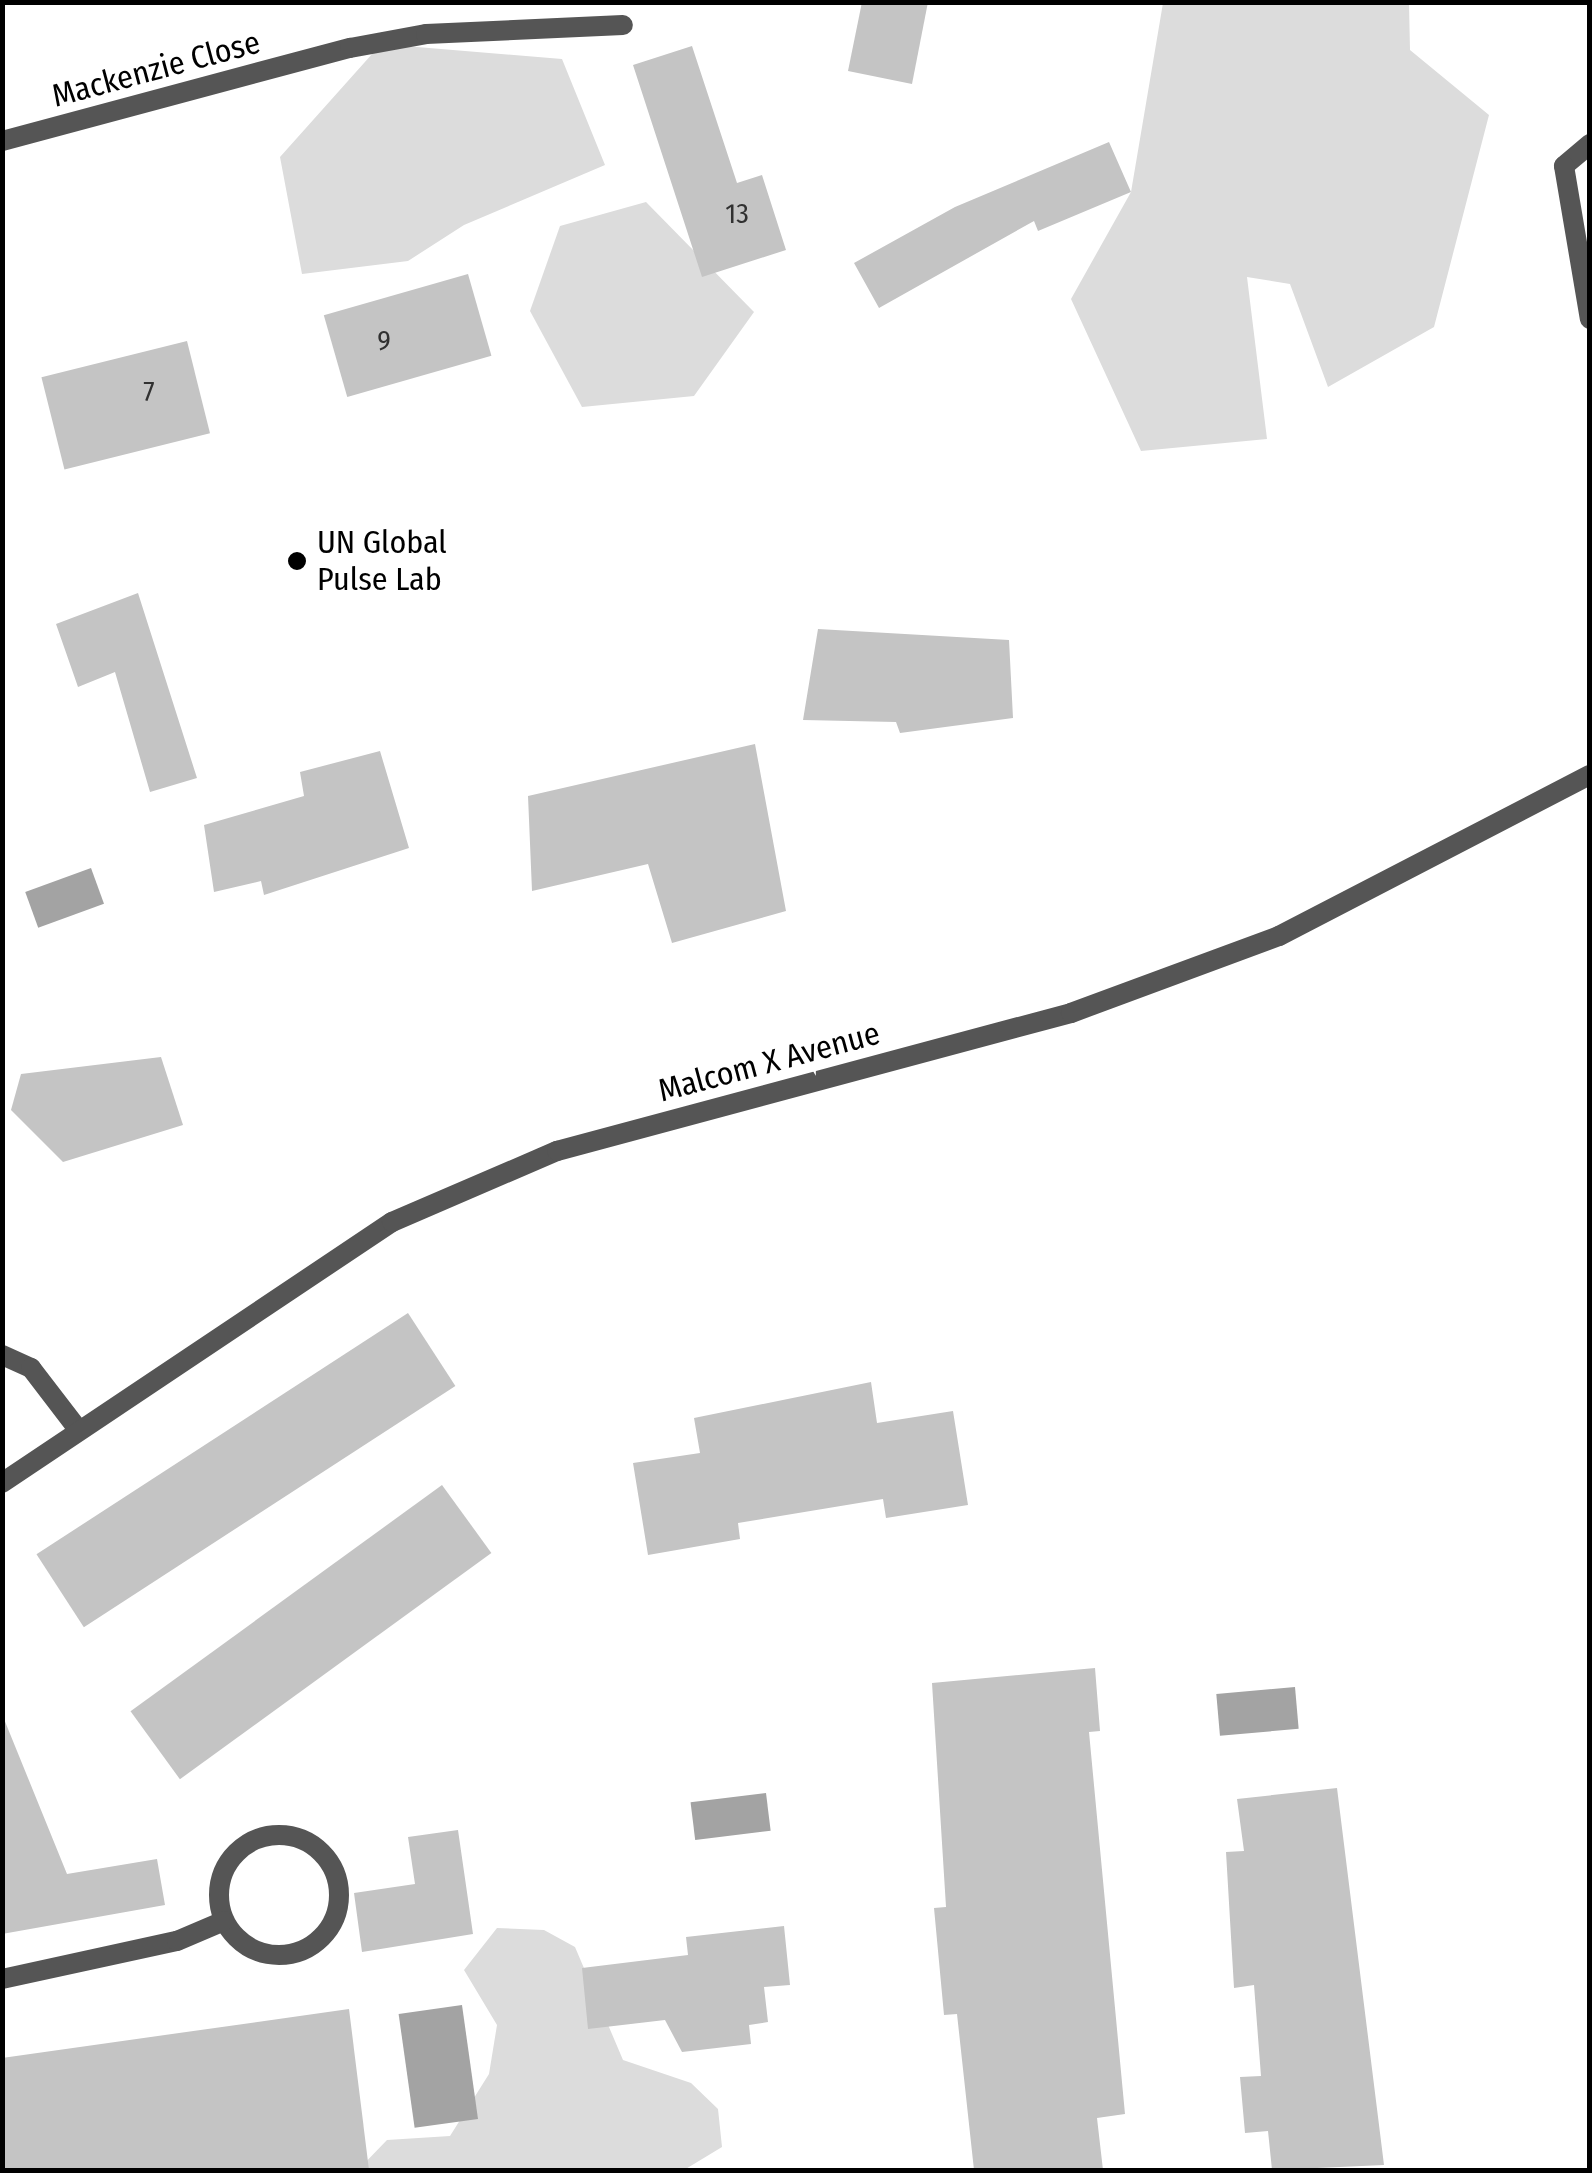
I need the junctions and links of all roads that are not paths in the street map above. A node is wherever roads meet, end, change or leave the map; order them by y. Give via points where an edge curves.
1 (624, 25) dead end
2 (2, 141) edge
3 (1590, 144) edge
4 (1590, 319) edge
5 (1590, 775) edge
6 (2, 1355) edge
7 (77, 1428) junction
8 (2, 1482) edge
9 (224, 1921) junction
10 (2, 1979) edge

1 - 2 street, Mackenzie Close via 426,34 350,48
3 - 4 street via 1564,166
5 - 7 street, Malcom X Avenue via 1280,936 1070,1013 557,1152 461,1191 392,1222
6 - 7 street via 31,1368
7 - 8 street, Malcom X Avenue
9 - 9 street via 221,1880 244,1846 264,1836 304,1839 334,1868 329,1928 295,1953 254,1949
9 - 10 street via 178,1941

